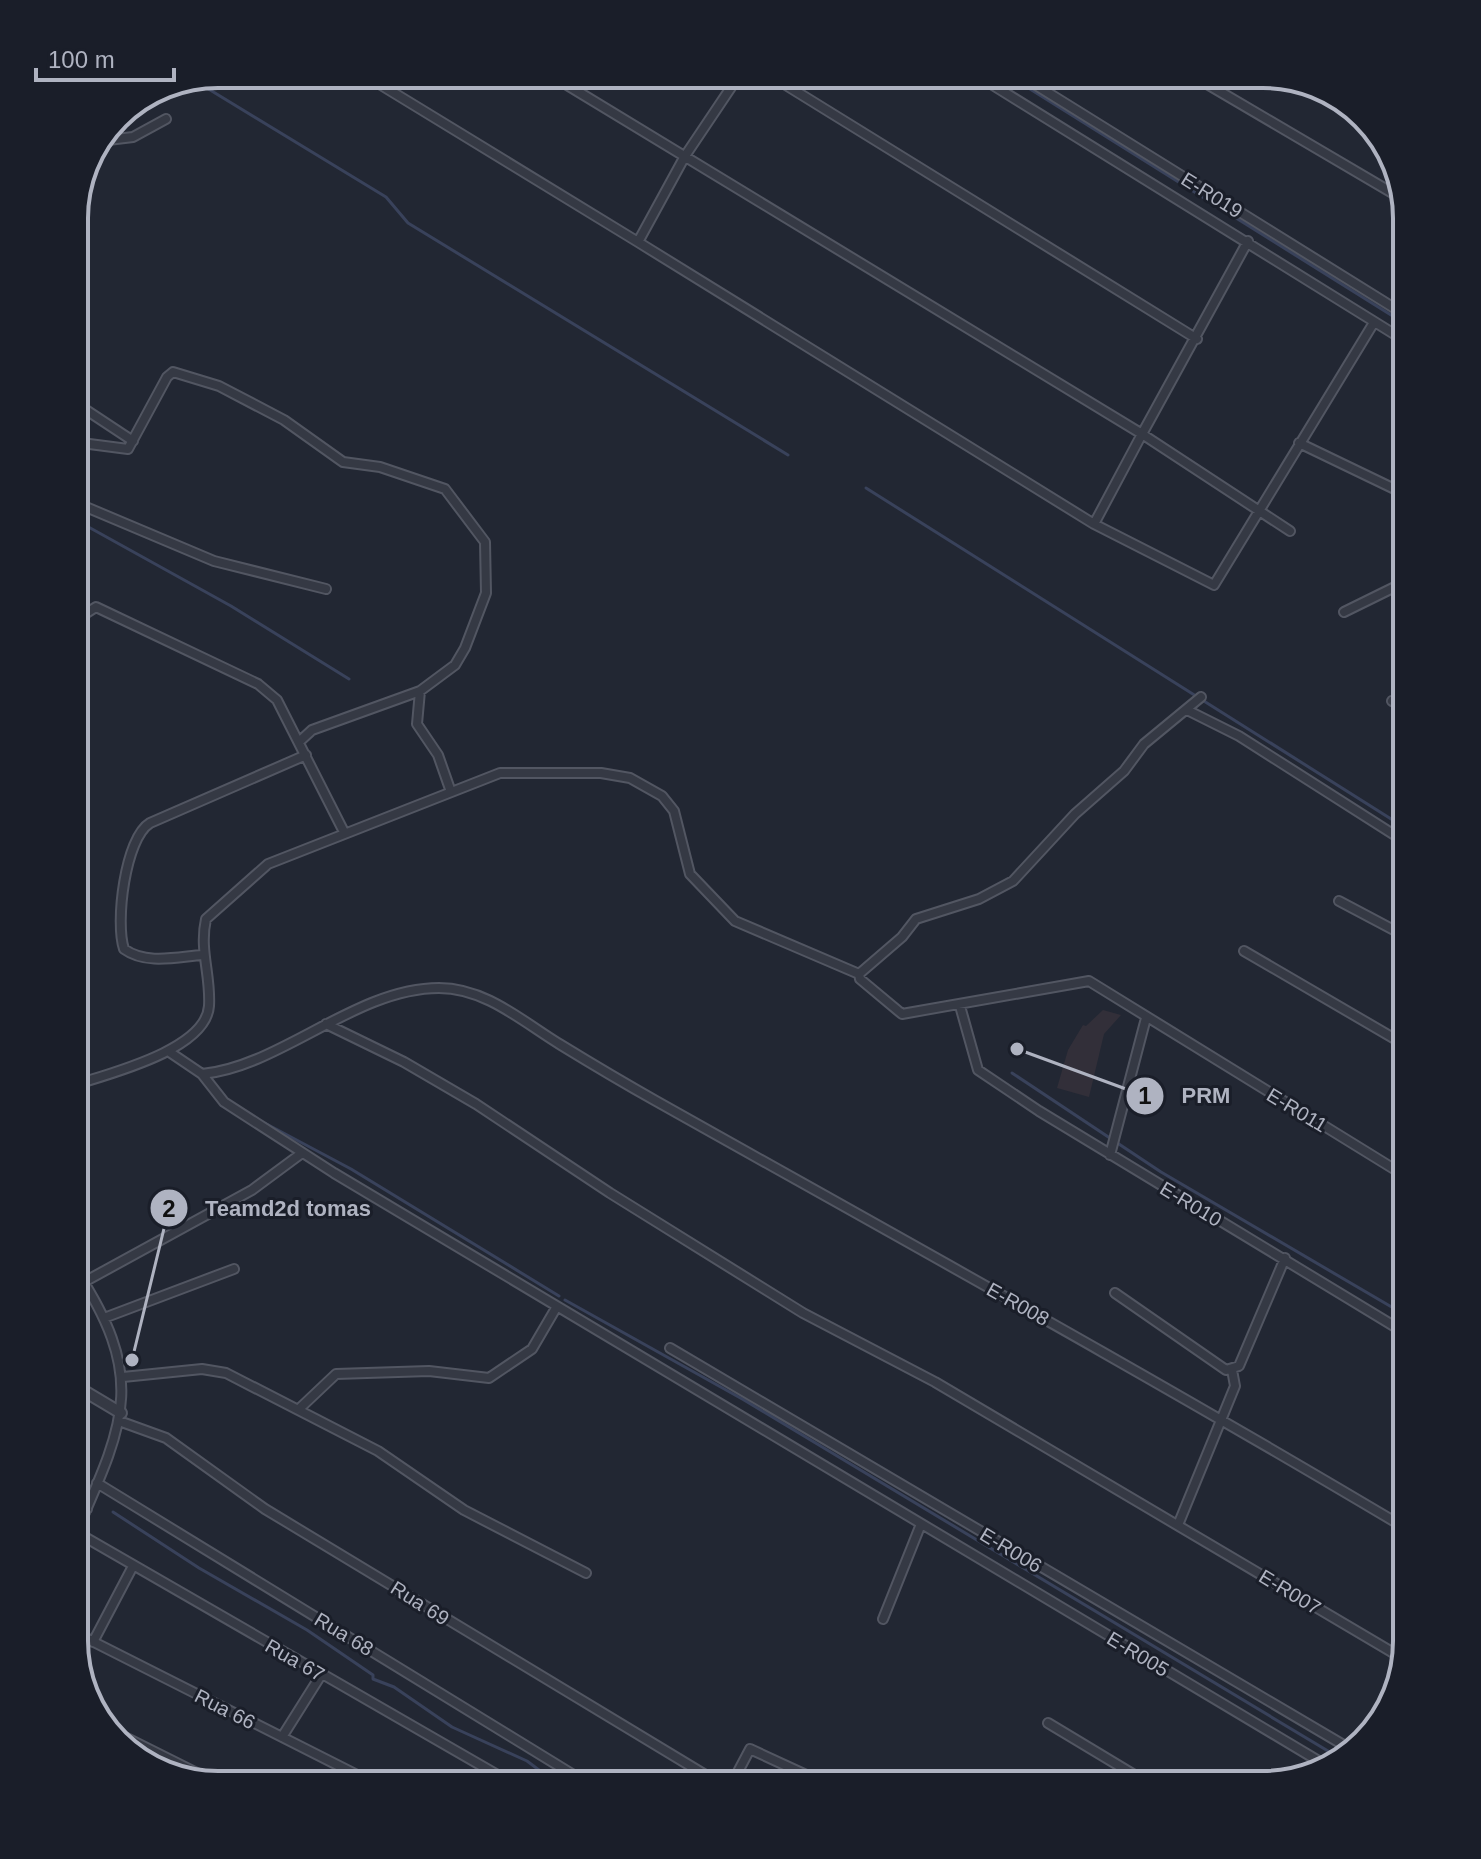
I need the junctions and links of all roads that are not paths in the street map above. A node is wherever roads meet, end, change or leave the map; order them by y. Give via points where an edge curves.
1 (386, 88) edge
2 (572, 88) edge
3 (731, 88) edge
4 (791, 88) edge
5 (998, 88) edge
6 (1041, 88) edge
7 (1214, 88) edge
8 (166, 119) dead end
9 (115, 139) edge
10 (685, 156) junction
11 (1390, 191) edge
12 (1248, 241) junction
13 (638, 242) junction
14 (1393, 307) edge
15 (1373, 324) junction
16 (1393, 335) edge
17 (1197, 339) junction
18 (88, 411) edge
19 (1142, 434) junction
20 (133, 441) junction
21 (1299, 443) junction
22 (88, 444) edge
23 (1393, 488) edge
24 (1258, 507) junction
25 (88, 508) edge
26 (1094, 524) junction
27 (1290, 531) dead end
28 (1393, 588) edge
29 (326, 589) dead end
30 (88, 612) edge
31 (1344, 612) dead end
32 (420, 691) junction
33 (1201, 697) dead end
34 (1187, 710) junction
35 (293, 728) junction
36 (312, 730) junction
37 (300, 741) junction
38 (306, 755) junction
39 (451, 792) junction
40 (344, 832) junction
41 (1393, 834) edge
42 (1339, 901) dead end
43 (1393, 930) edge
44 (1244, 951) dead end
45 (202, 955) junction
46 (859, 974) junction
47 (960, 1006) junction
48 (1146, 1018) junction
49 (326, 1024) junction
50 (1393, 1038) edge
51 (168, 1051) junction
52 (202, 1074) junction
53 (88, 1081) edge
54 (302, 1153) junction
55 (1110, 1155) junction
56 (1393, 1168) edge
57 (1285, 1258) junction
58 (234, 1269) dead end
59 (88, 1280) edge
60 (88, 1289) edge
61 (1115, 1293) dead end
62 (556, 1308) junction
63 (104, 1318) junction
64 (1393, 1325) edge
65 (670, 1348) dead end
66 (1232, 1370) junction
67 (123, 1377) junction
68 (88, 1395) edge
69 (299, 1409) junction
70 (120, 1417) junction
71 (1222, 1419) junction
72 (97, 1483) junction
73 (88, 1506) edge
74 (1393, 1521) edge
75 (921, 1524) junction
76 (1178, 1525) junction
77 (88, 1542) edge
78 (133, 1566) junction
79 (586, 1573) dead end
80 (883, 1619) dead end
81 (88, 1639) edge
82 (93, 1642) junction
83 (1392, 1652) edge
84 (321, 1675) junction
85 (1048, 1723) dead end
86 (282, 1737) junction
87 (139, 1744) edge
88 (1342, 1744) edge
89 (1316, 1759) edge
90 (181, 1765) edge
91 (349, 1771) edge
92 (489, 1771) edge
93 (567, 1771) edge
94 (699, 1771) edge
95 (738, 1771) edge
96 (798, 1771) edge
97 (1128, 1771) edge

1 - 13 street
2 - 10 street
3 - 10 street
4 - 17 street
5 - 12 street
6 - 14 street, E-R019
7 - 11 street
8 - 9 street via 133,137
10 - 13 street
10 - 19 street
12 - 15 street
12 - 17 street
13 - 26 street
15 - 16 street
15 - 21 street
17 - 19 street
18 - 20 street
19 - 24 street
19 - 26 street
20 - 22 street via 128,449
20 - 32 street via 167,377 182,371 284,420 343,462 380,467 445,489 485,542 486,593 455,665
21 - 23 street
21 - 24 street
24 - 26 street via 1214,585
24 - 27 street
25 - 29 street via 214,561
28 - 31 street
30 - 35 street via 96,607 258,684 282,704
32 - 36 street
32 - 39 street via 417,724 438,755
33 - 34 street
34 - 41 street via 1239,736
34 - 46 street via 1144,744 1124,771 1013,881 979,899 916,919
35 - 36 street
35 - 37 street
36 - 37 street
37 - 38 street
38 - 40 street
38 - 45 street via 150,823 133,845 121,936 124,949 155,959
39 - 40 street
39 - 46 street via 513,771 630,778 662,796 674,811 690,874 735,921
40 - 45 street via 268,864 223,900 206,919
42 - 43 street
44 - 50 street
45 - 51 street via 209,1010 197,1028
46 - 47 street, E-R011 via 902,1014
47 - 48 street, E-R011 via 1089,981
47 - 55 street, E-R010 via 978,1070
48 - 55 street
48 - 56 street, E-R011
49 - 52 street, E-R008 via 239,1067
49 - 71 street, E-R008 via 414,991 438,988 515,1013 626,1084
49 - 76 street, E-R007 via 476,1104 803,1313 935,1382
51 - 52 street, E-R005
51 - 53 street
52 - 54 street, E-R005 via 224,1102
54 - 59 street via 252,1190
54 - 62 street, E-R005
55 - 57 street, E-R010
57 - 64 street, E-R010
57 - 66 street via 1239,1366
58 - 63 street
60 - 63 street
61 - 66 street
62 - 69 street via 532,1349 489,1378 429,1371 336,1374
62 - 75 street, E-R005
63 - 67 street
65 - 88 street, E-R006
66 - 71 street via 1235,1386
67 - 69 street via 214,1369
67 - 70 street
68 - 70 street
69 - 79 street via 378,1451 464,1510
70 - 72 street
70 - 94 street, Rua 69 via 166,1438 265,1509
71 - 74 street, E-R008
71 - 76 street
72 - 73 street
72 - 93 street, Rua 68
75 - 80 street
75 - 89 street, E-R005
76 - 83 street, E-R007
77 - 78 street, Rua 67
78 - 82 street
78 - 84 street, Rua 67
81 - 82 street, Rua 66
82 - 86 street, Rua 66
84 - 86 street
84 - 92 street, Rua 67
85 - 97 street
86 - 91 street, Rua 66
87 - 90 street
95 - 96 street via 750,1749

